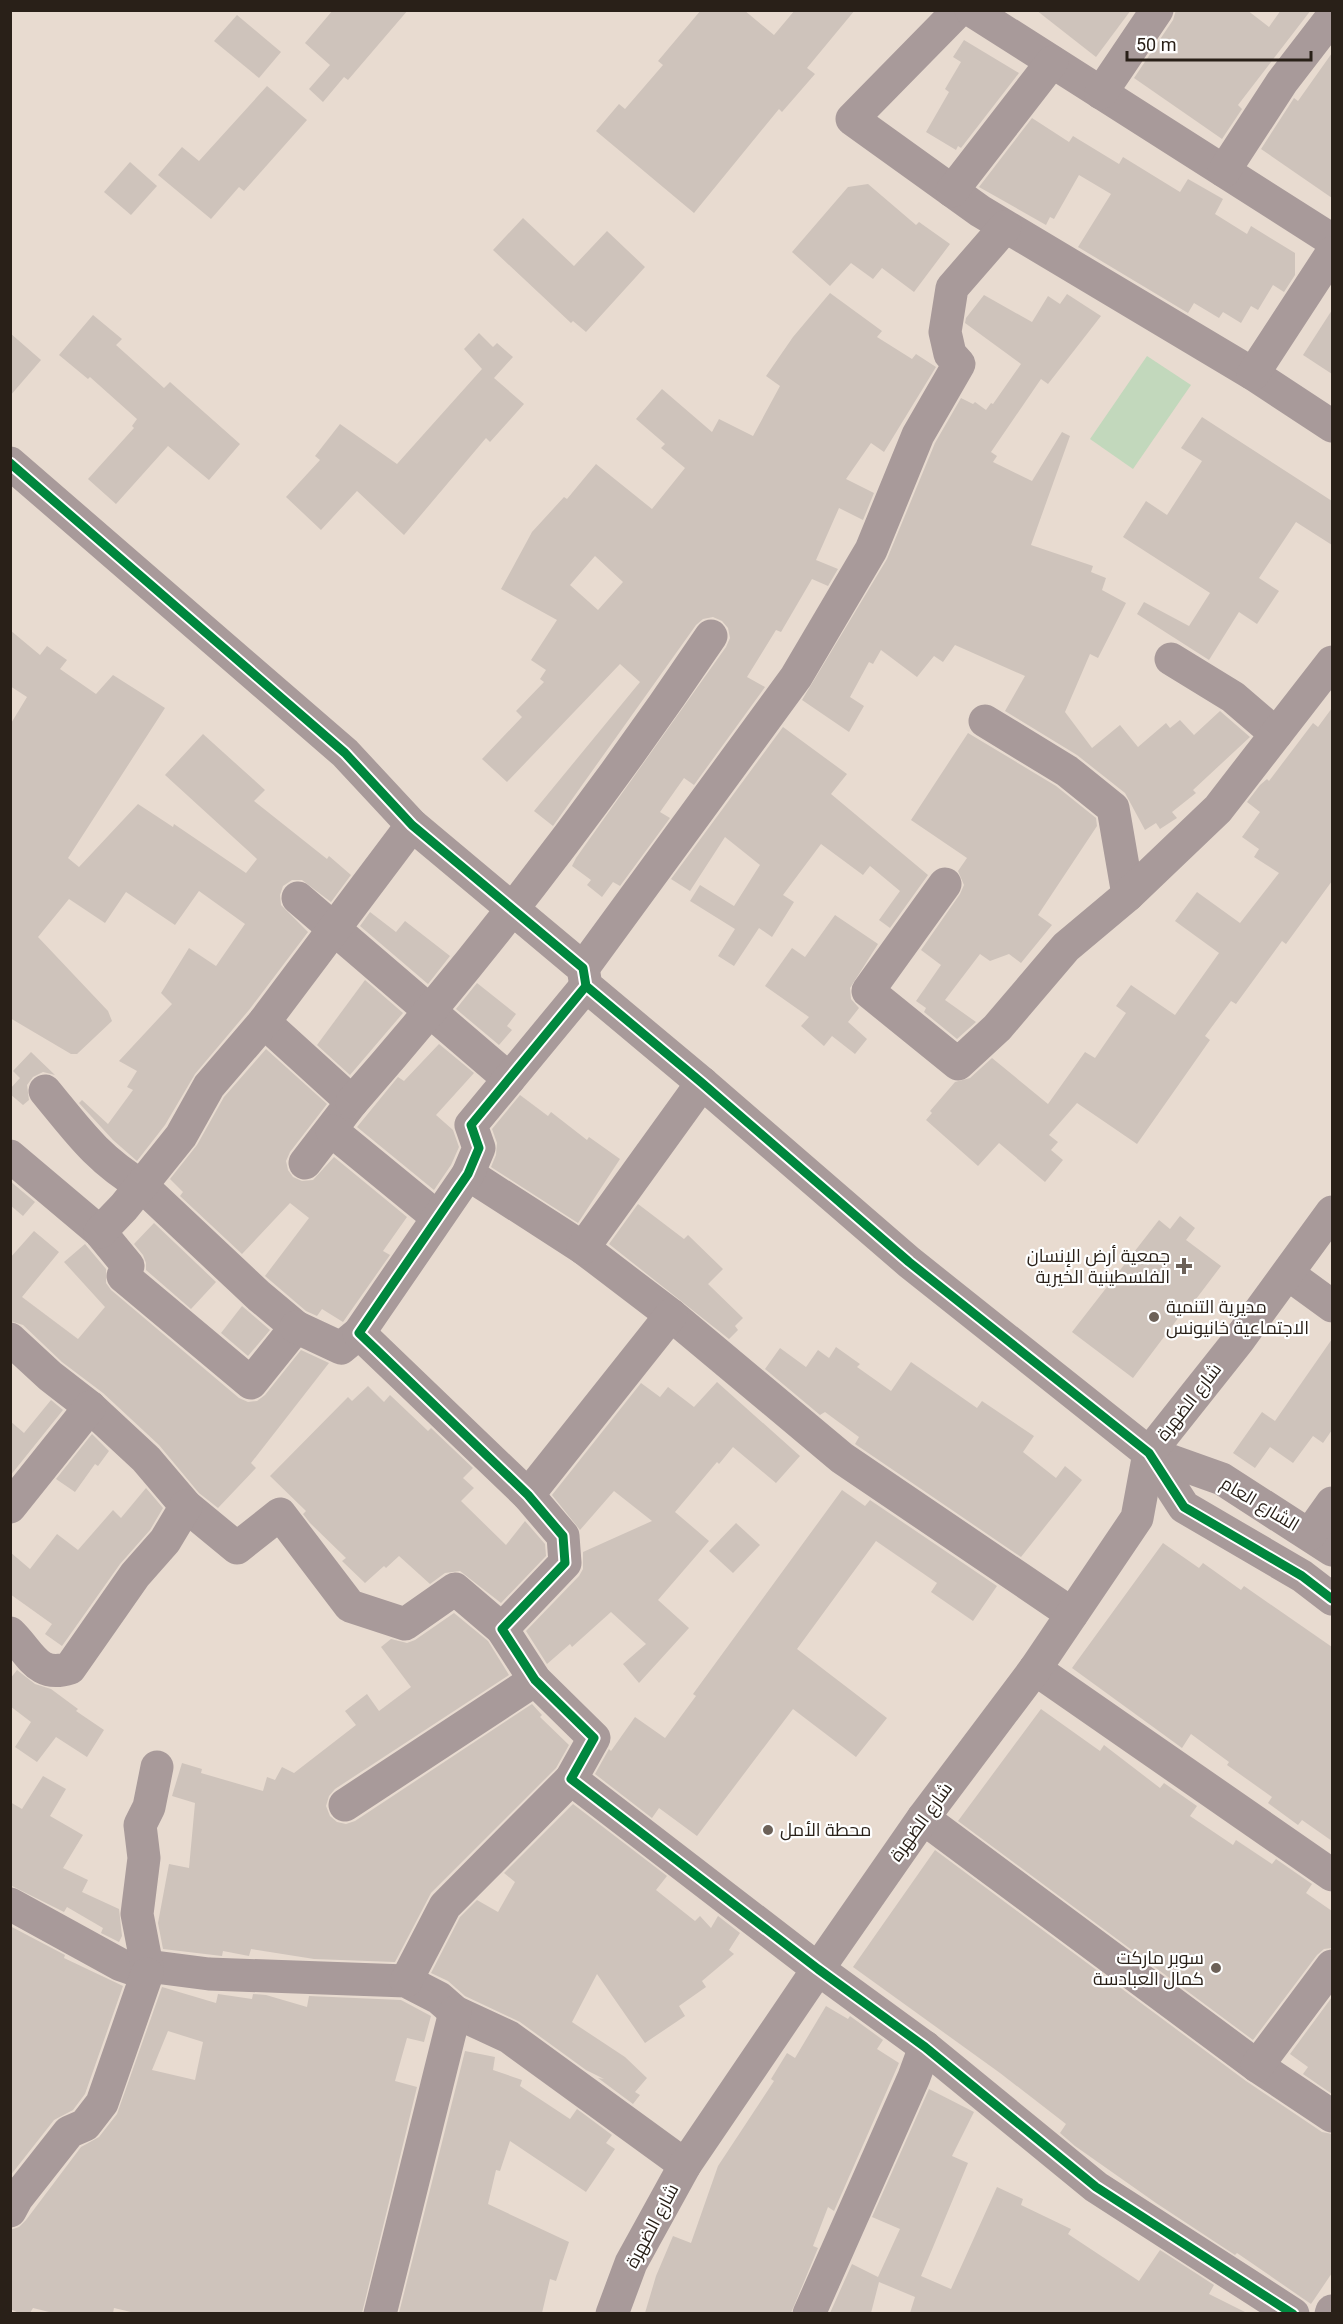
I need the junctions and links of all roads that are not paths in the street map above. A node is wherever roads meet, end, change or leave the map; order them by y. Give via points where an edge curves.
1 (959, 10) edge
2 (970, 10) edge
3 (1157, 10) edge
4 (1332, 17) edge
5 (1052, 62) junction
6 (1101, 93) junction
7 (1224, 171) junction
8 (952, 191) junction
9 (1005, 227) junction
10 (1332, 240) edge
11 (1332, 253) edge
12 (1253, 374) junction
13 (1332, 426) edge
14 (10, 463) edge
15 (711, 636) dead end
16 (1171, 659) dead end
17 (1332, 662) edge
18 (985, 721) dead end
19 (1276, 734) junction
20 (412, 825) junction
21 (945, 884) dead end
22 (1128, 895) junction
23 (298, 898) dead end
24 (513, 910) junction
25 (332, 928) junction
26 (584, 977) junction
27 (430, 1014) junction
28 (264, 1022) junction
29 (509, 1079) junction
30 (702, 1083) junction
31 (45, 1091) dead end
32 (352, 1102) junction
33 (332, 1131) junction
34 (10, 1156) edge
35 (305, 1163) dead end
36 (468, 1174) junction
37 (142, 1186) junction
38 (1332, 1212) edge
39 (437, 1216) junction
40 (100, 1232) junction
41 (583, 1248) junction
42 (1288, 1274) junction
43 (1332, 1306) edge
44 (671, 1315) junction
45 (296, 1327) junction
46 (360, 1333) junction
47 (10, 1339) edge
48 (90, 1407) junction
49 (1149, 1453) junction
50 (528, 1495) junction
51 (1332, 1503) edge
52 (186, 1506) junction
53 (10, 1507) edge
54 (1321, 1542) edge
55 (1332, 1599) edge
56 (1072, 1614) junction
57 (502, 1629) junction
58 (10, 1633) edge
59 (1035, 1670) junction
60 (535, 1680) junction
61 (157, 1767) dead end
62 (571, 1779) junction
63 (345, 1805) dead end
64 (923, 1818) junction
65 (1332, 1875) edge
66 (10, 1905) edge
67 (1332, 1966) edge
68 (818, 1969) junction
69 (147, 1970) junction
70 (406, 1981) junction
71 (455, 2012) junction
72 (925, 2047) junction
73 (1257, 2066) junction
74 (1332, 2116) edge
75 (685, 2164) junction
76 (10, 2211) edge
77 (380, 2313) edge
78 (612, 2313) edge
79 (809, 2313) edge
80 (1293, 2313) edge

1 - 8 street via 852,119
2 - 5 street
3 - 6 street
4 - 7 street via 1282,82
5 - 6 street
5 - 8 street
6 - 7 street
7 - 10 street
8 - 9 street
9 - 12 street
9 - 26 street via 952,288 945,332 950,354 959,364 918,435 871,550 795,677
11 - 12 street
12 - 13 street
14 - 20 street via 345,753
15 - 24 street via 605,790
16 - 19 street via 1233,697
17 - 19 street
18 - 22 street via 1066,771 1113,808
19 - 22 street via 1218,809
20 - 24 street
20 - 25 street
21 - 22 street via 868,991 958,1064 996,1028 1066,947
23 - 25 street
24 - 26 street
24 - 27 street
25 - 27 street
25 - 28 street
26 - 29 street
26 - 30 street
27 - 29 street
27 - 32 street
28 - 32 street
28 - 37 street via 209,1086 181,1136
29 - 36 street via 471,1125 478,1148
30 - 41 street
30 - 49 street via 909,1262
31 - 37 street via 89,1147
32 - 33 street
33 - 35 street
33 - 39 street
34 - 40 street
36 - 39 street
36 - 41 street
37 - 40 street
37 - 45 street
38 - 42 street, شارع الضهرة
39 - 46 street
40 - 45 street via 128,1266 123,1276 251,1383
41 - 44 street
42 - 43 street
42 - 49 street, شارع الضهرة
44 - 50 street
44 - 56 street via 842,1458
45 - 46 street via 341,1348
46 - 50 street
47 - 48 street via 50,1377
48 - 52 street via 146,1459
48 - 53 street
49 - 54 street, الشارع العام via 1222,1479
49 - 55 street via 1184,1507 1302,1576
49 - 56 street, شارع الضهرة via 1137,1518
50 - 57 street via 563,1536 565,1563
51 - 54 street
52 - 57 street via 237,1548 280,1514 350,1606 405,1624 455,1589
52 - 58 street via 165,1541 135,1575 70,1668 55,1673 46,1671
56 - 59 street, شارع الضهرة
57 - 60 street
59 - 64 street, شارع الضهرة
59 - 65 street
60 - 62 street via 594,1738
60 - 63 street
61 - 69 street via 149,1807 140,1825 144,1858 137,1914
62 - 68 street
62 - 70 street via 445,1906
64 - 68 street, شارع الضهرة
64 - 73 street
66 - 69 street via 121,1965
67 - 73 street
68 - 72 street
68 - 75 street, شارع الضهرة
69 - 70 street
69 - 76 street via 102,2103 85,2125 69,2132
70 - 71 street via 439,1998
71 - 75 street via 509,2037
71 - 77 street
72 - 79 street
72 - 80 street via 1096,2187
73 - 74 street
75 - 78 street, شارع الضهرة via 631,2263

